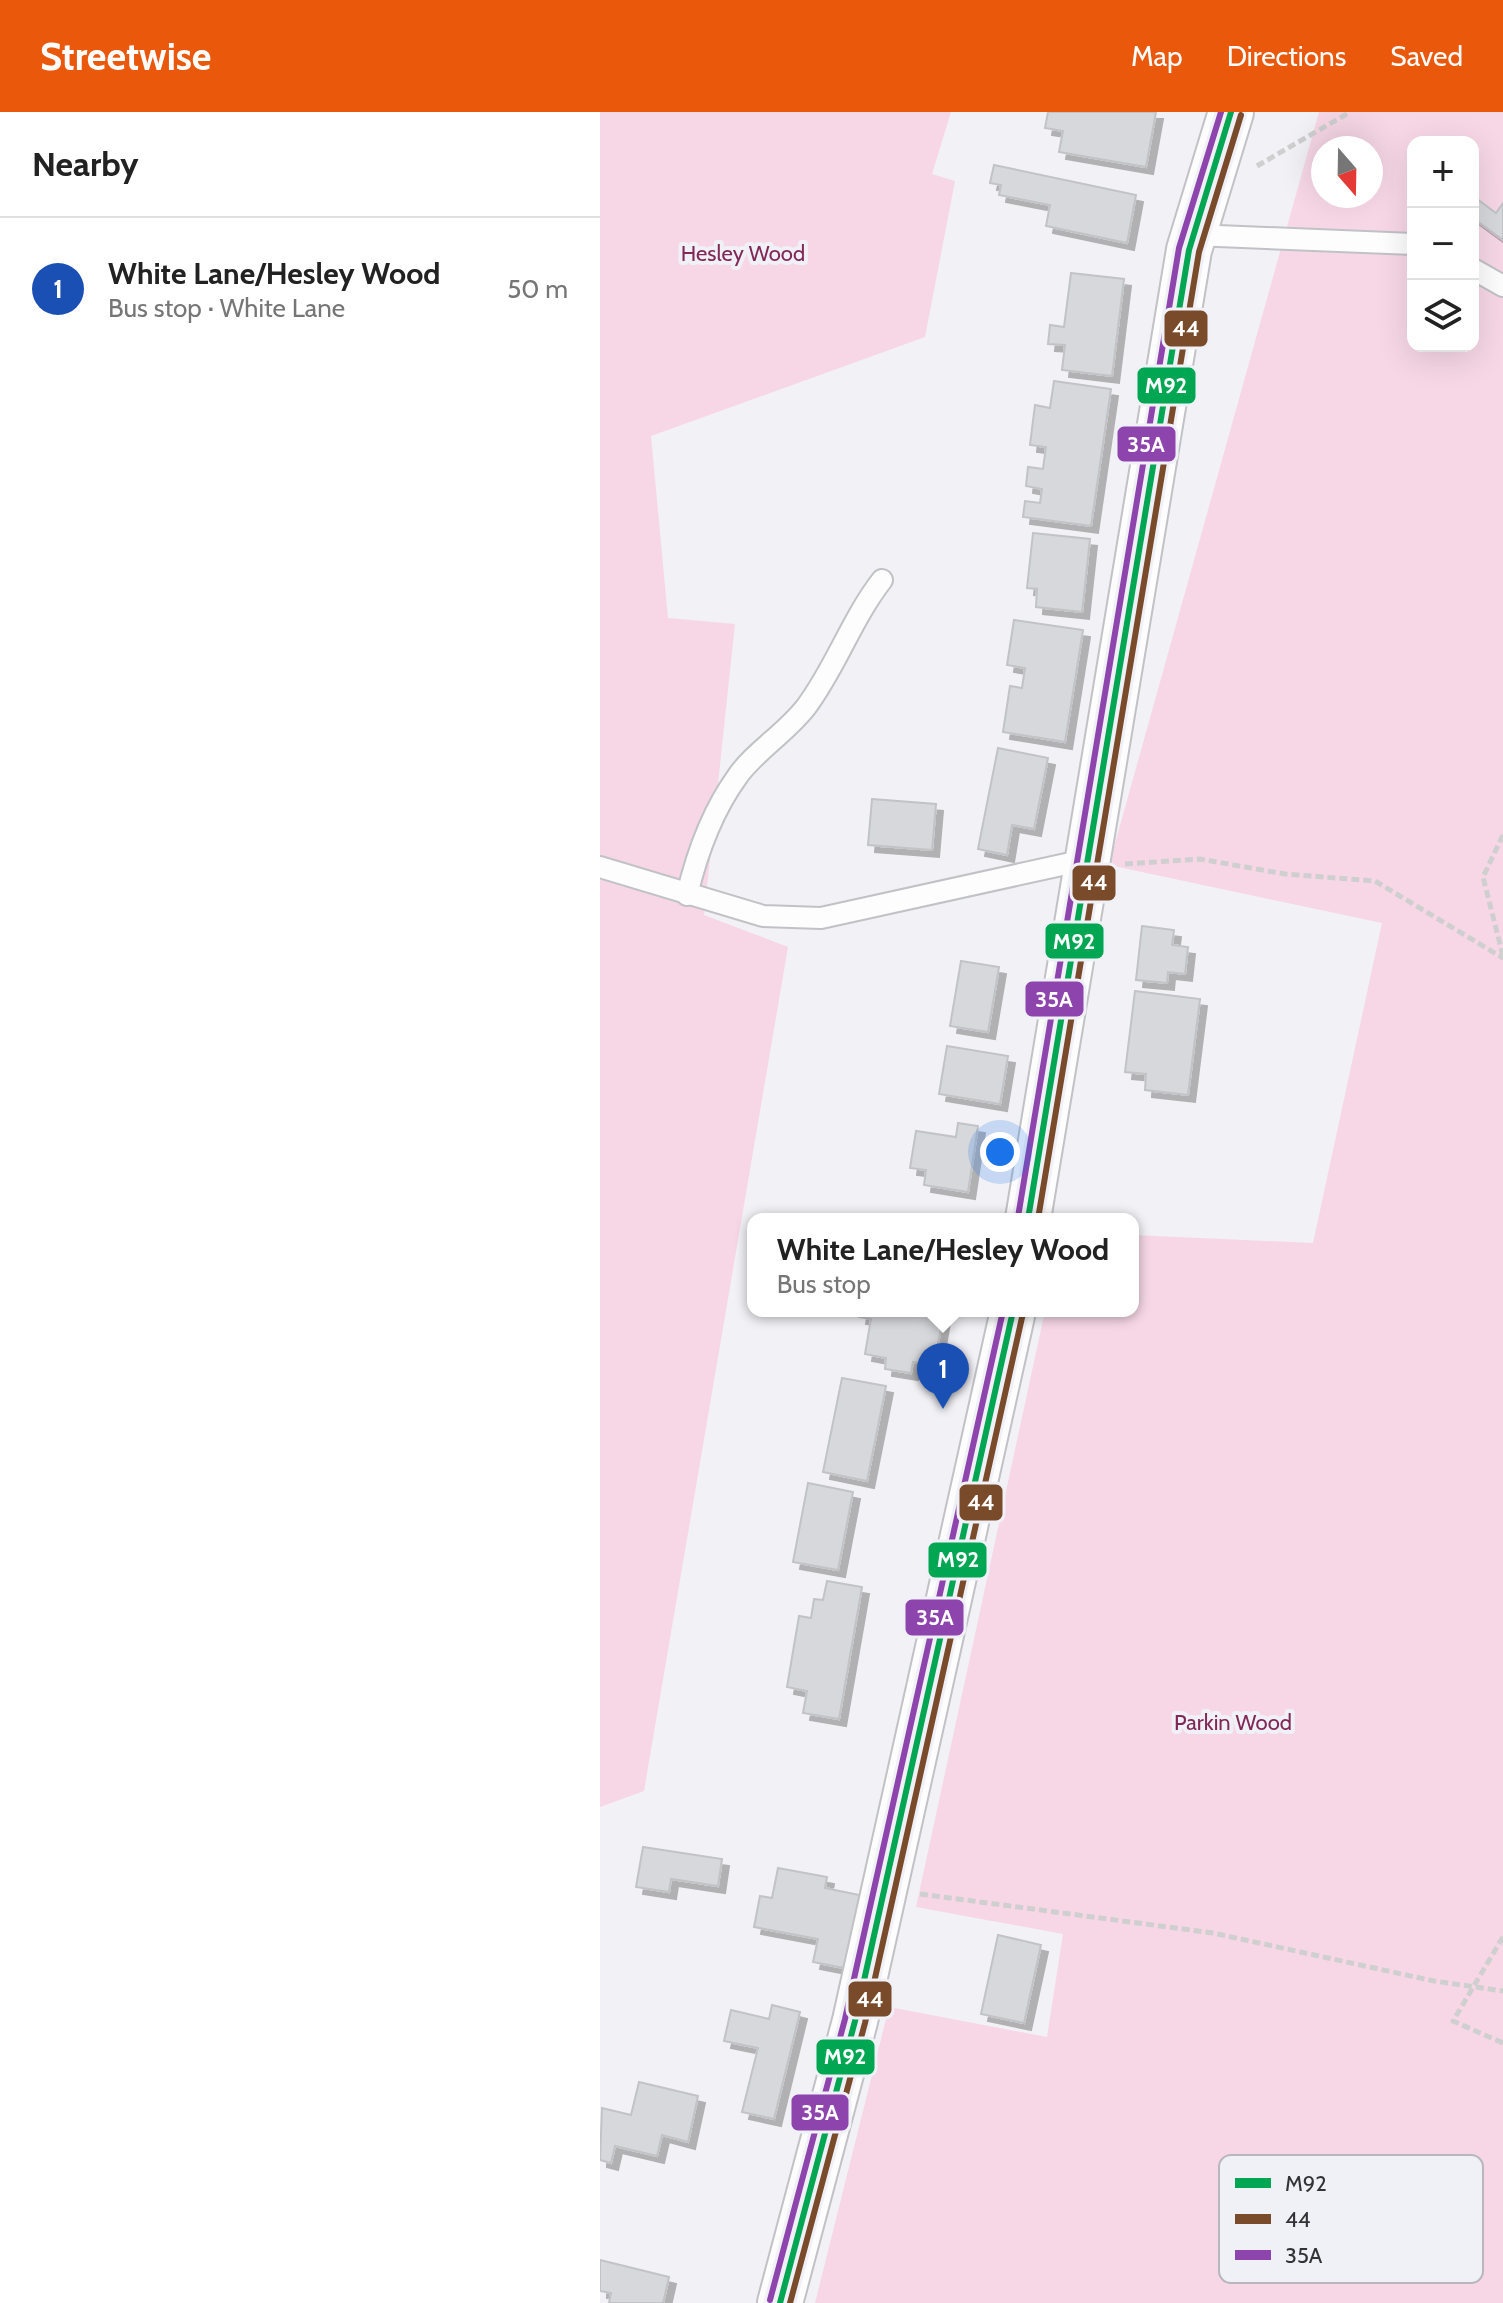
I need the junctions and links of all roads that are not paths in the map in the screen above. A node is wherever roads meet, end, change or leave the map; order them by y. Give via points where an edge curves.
1 (1231, 112) edge
2 (1194, 235) junction
3 (1407, 244) edge
4 (1479, 272) edge
5 (1503, 286) edge
6 (882, 580) dead end
7 (1089, 859) junction
8 (600, 867) edge
9 (687, 895) junction
10 (1029, 1213) edge
11 (1012, 1317) edge
12 (780, 2303) edge

1 - 2 main road
2 - 3 lane
2 - 7 main road
4 - 5 lane
6 - 9 lane via 859,609 807,706 738,775 698,848
7 - 9 lane via 821,918 763,916
7 - 10 main road
8 - 9 lane
11 - 12 main road via 855,2021

